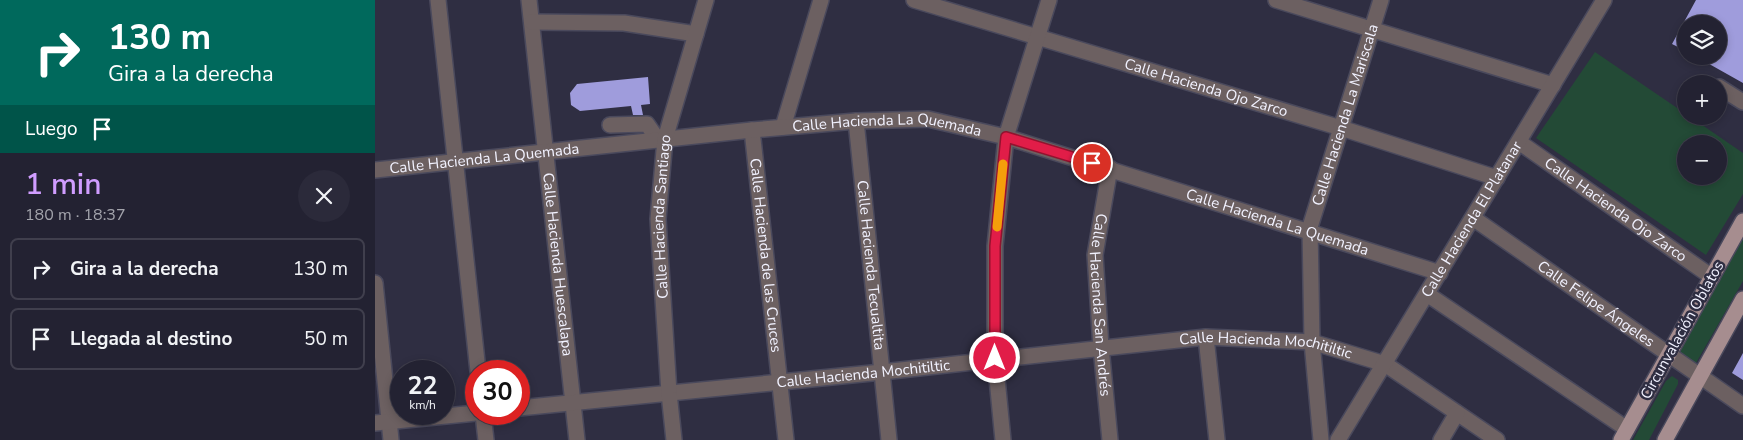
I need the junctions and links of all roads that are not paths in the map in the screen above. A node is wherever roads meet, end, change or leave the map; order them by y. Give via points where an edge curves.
1 (438, 0) edge
2 (529, 0) edge
3 (706, 0) edge
4 (821, 0) edge
5 (914, 0) edge
6 (1049, 0) edge
7 (1276, 0) edge
8 (1381, 0) edge
9 (1605, 0) edge
10 (531, 22) junction
11 (1372, 29) junction
12 (696, 34) junction
13 (1036, 38) junction
14 (1553, 85) junction
15 (1727, 92) edge
16 (1743, 102) edge
17 (856, 121) junction
18 (610, 125) dead end
19 (783, 127) junction
20 (1341, 128) junction
21 (752, 130) junction
22 (1006, 137) junction
23 (661, 140) junction
24 (1519, 142) junction
25 (546, 152) junction
26 (456, 162) junction
27 (1110, 168) junction
28 (375, 170) edge
29 (1497, 178) junction
30 (1473, 218) junction
31 (1743, 221) edge
32 (1311, 232) junction
33 (1440, 272) junction
34 (1711, 277) junction
35 (375, 283) edge
36 (1427, 294) junction
37 (1743, 299) edge
38 (1206, 337) junction
39 (1312, 342) junction
40 (1101, 347) junction
41 (1669, 354) junction
42 (995, 358) junction
43 (477, 360) edge
44 (1385, 364) junction
45 (881, 372) junction
46 (1700, 376) junction
47 (781, 381) junction
48 (669, 392) junction
49 (573, 403) junction
50 (1743, 406) edge
51 (530, 407) edge
52 (1457, 413) junction
53 (465, 414) edge
54 (382, 423) edge
55 (484, 425) edge
56 (1624, 434) edge
57 (391, 440) edge
58 (486, 440) edge
59 (577, 440) edge
60 (674, 440) edge
61 (786, 440) edge
62 (889, 440) edge
63 (1003, 440) edge
64 (1111, 440) edge
65 (1217, 440) edge
66 (1321, 440) edge
67 (1338, 440) edge
68 (1441, 440) edge
69 (1497, 440) edge
70 (1665, 440) edge

1 - 26 street
2 - 10 street, Calle Hacienda Huescalapa
3 - 12 street, Calle Hacienda Santiago
4 - 19 street
5 - 13 street, Calle Hacienda Ojo Zarco
6 - 13 street
7 - 11 street
8 - 11 street, Calle Hacienda La Mariscala
9 - 14 street, Calle Hacienda El Platanar
10 - 12 street via 624,23
10 - 25 street, Calle Hacienda Huescalapa
11 - 14 street
11 - 20 street, Calle Hacienda La Mariscala
12 - 23 street, Calle Hacienda Santiago
13 - 20 street, Calle Hacienda Ojo Zarco
13 - 22 street
14 - 24 street, Calle Hacienda El Platanar
15 - 16 street
17 - 19 street, Calle Hacienda La Quemada
17 - 22 street, Calle Hacienda La Quemada via 928,118
17 - 45 street, Calle Hacienda Tecualtita
18 - 23 street via 647,124
19 - 21 street, Calle Hacienda La Quemada
20 - 29 street, Calle Hacienda Ojo Zarco
20 - 32 street, Calle Hacienda La Mariscala
21 - 23 street, Calle Hacienda La Quemada
21 - 47 street, Calle Hacienda de las Cruces
22 - 27 street, Calle Hacienda La Quemada
22 - 42 street via 995,246
23 - 25 street, Calle Hacienda La Quemada
23 - 48 street, Calle Hacienda Santiago via 657,219
24 - 29 street, Calle Hacienda El Platanar
24 - 34 street, Calle Hacienda Ojo Zarco
25 - 26 street, Calle Hacienda La Quemada
25 - 49 street, Calle Hacienda Huescalapa
26 - 28 street, Calle Hacienda La Quemada
26 - 43 street
27 - 32 street, Calle Hacienda La Quemada
27 - 40 street, Calle Hacienda San Andrés via 1095,256
29 - 30 street, Calle Hacienda El Platanar
30 - 33 street, Calle Hacienda El Platanar
30 - 41 street, Calle Felipe Ángeles
31 - 34 main road, Circunvalación Oblatos
32 - 33 street, Calle Hacienda La Quemada
32 - 39 street, Calle Hacienda La Mariscala
33 - 36 street, Calle Hacienda El Platanar
34 - 41 main road, Circunvalación Oblatos
35 - 54 street
36 - 44 street, Calle Hacienda El Platanar
36 - 56 street
37 - 46 main road
38 - 39 street, Calle Hacienda Mochitiltic
38 - 40 street, Calle Hacienda Mochitiltic
38 - 65 street
39 - 44 street, Calle Hacienda Mochitiltic
39 - 66 street, Calle Hacienda La Mariscala
40 - 42 street, Calle Hacienda Mochitiltic
40 - 64 street, Calle Hacienda San Andrés
41 - 46 street, Calle Felipe Ángeles
41 - 56 main road, Circunvalación Oblatos
42 - 45 street, Calle Hacienda Mochitiltic
42 - 63 street
44 - 52 street, Calle Hacienda Mochitiltic
44 - 67 street, Calle Hacienda El Platanar
45 - 47 street, Calle Hacienda Mochitiltic
45 - 62 street, Calle Hacienda Tecualtita
46 - 50 street, Calle Felipe Ángeles
46 - 70 main road
47 - 48 street, Calle Hacienda Mochitiltic
47 - 61 street, Calle Hacienda de las Cruces
48 - 49 street, Calle Hacienda Mochitiltic
48 - 60 street, Calle Hacienda Santiago
49 - 51 street, Calle Hacienda Mochitiltic
49 - 59 street, Calle Hacienda Huescalapa
52 - 68 street
52 - 69 street, Calle Hacienda Mochitiltic
53 - 54 street
54 - 57 street
55 - 58 street

